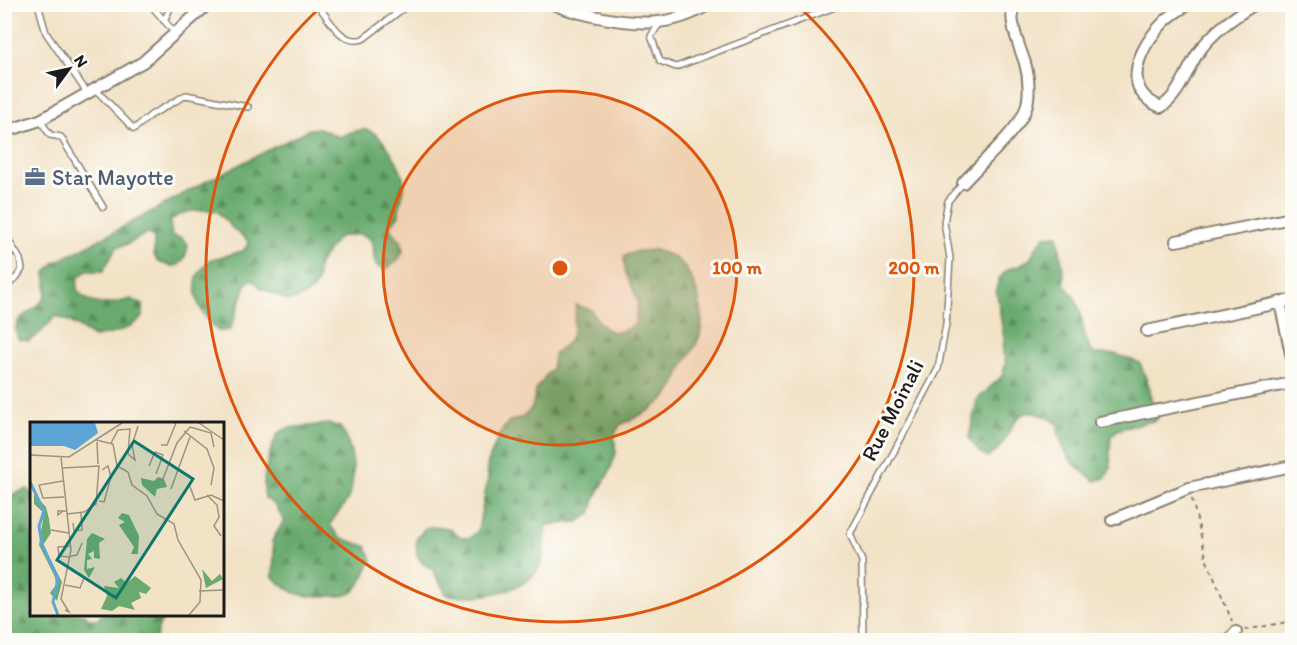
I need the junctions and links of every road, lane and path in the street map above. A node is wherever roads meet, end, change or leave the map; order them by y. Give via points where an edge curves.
1 (38, 4) edge
2 (150, 4) edge
3 (172, 4) edge
4 (208, 4) edge
5 (317, 4) edge
6 (409, 4) edge
7 (553, 4) edge
8 (710, 4) edge
9 (843, 4) edge
10 (1013, 4) edge
11 (1188, 4) edge
12 (1255, 4) edge
13 (164, 21) junction
14 (660, 23) junction
15 (174, 32) junction
16 (92, 92) junction
17 (248, 107) dead end
18 (4, 109) edge
19 (40, 120) junction
20 (8, 131) edge
21 (963, 183) joint
22 (103, 207) dead end
23 (1293, 218) edge
24 (5, 234) edge
25 (1176, 242) dead end
26 (4, 288) edge
27 (1293, 300) edge
28 (1280, 302) junction
29 (1147, 331) dead end
30 (1293, 358) edge
31 (1293, 383) edge
32 (1100, 422) dead end
33 (1293, 466) edge
34 (1189, 488) junction
35 (1112, 520) dead end
36 (1293, 621) edge
37 (1233, 636) edge
38 (863, 640) edge

1 - 16 lane via 46,33
2 - 13 lane
3 - 13 lane
4 - 15 street
5 - 6 lane via 341,35 357,41
7 - 14 street via 625,23
8 - 14 street via 692,15
9 - 14 lane via 676,67 660,61 651,36
10 - 21 street, Rue Moinali via 1029,94 1025,112
11 - 12 street via 1163,22 1145,45 1136,71 1138,86 1150,103 1161,107 1171,101 1199,52 1219,28
13 - 15 lane
15 - 16 street via 143,62
16 - 17 lane via 134,129 186,95
16 - 19 street
18 - 20 lane
19 - 20 street
19 - 22 lane via 50,135 61,137
21 - 38 lane, Rue Moinali via 948,201 944,222 950,258 946,324 938,369 850,534 862,561
23 - 25 street
24 - 26 lane via 22,269
27 - 28 street
28 - 29 street
28 - 30 street
31 - 32 street
33 - 34 street
34 - 35 street
34 - 37 path via 1207,561
36 - 37 path

